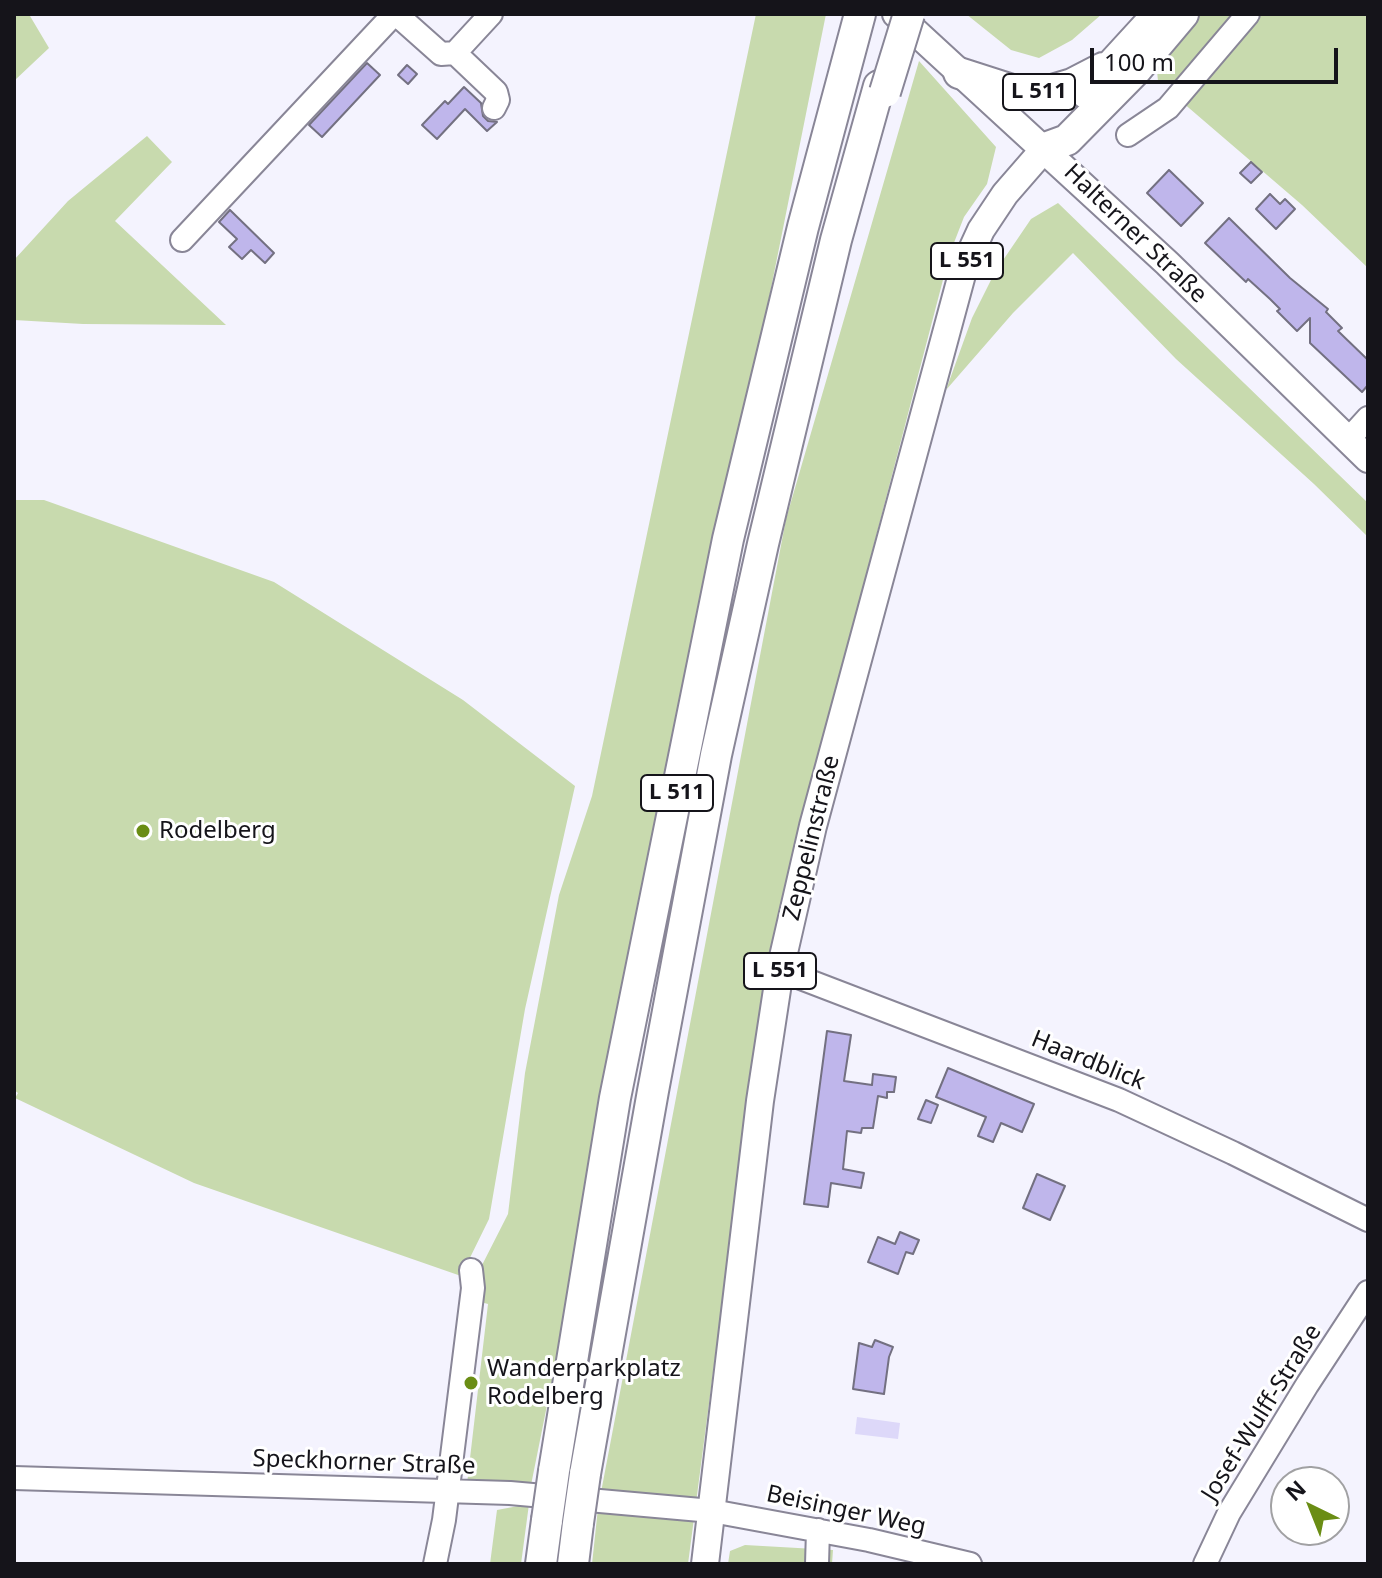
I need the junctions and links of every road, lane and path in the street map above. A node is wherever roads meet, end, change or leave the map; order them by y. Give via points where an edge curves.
1 (395, 14) edge
2 (491, 14) edge
3 (860, 14) edge
4 (897, 14) edge
5 (909, 14) edge
6 (1158, 14) edge
7 (1183, 14) edge
8 (1248, 14) edge
9 (455, 53) junction
10 (1115, 61) junction
11 (959, 73) junction
12 (879, 93) junction
13 (494, 108) dead end
14 (1128, 135) dead end
15 (1045, 148) junction
16 (182, 240) dead end
17 (1368, 418) edge
18 (1348, 440) junction
19 (1368, 459) edge
20 (780, 970) junction
21 (1368, 1220) edge
22 (471, 1270) dead end
23 (1368, 1292) edge
24 (14, 1478) edge
25 (447, 1492) junction
26 (712, 1511) junction
27 (818, 1530) junction
28 (435, 1564) edge
29 (541, 1564) edge
30 (573, 1564) edge
31 (705, 1564) edge
32 (817, 1564) edge
33 (970, 1564) edge
34 (1205, 1564) edge

1 - 9 street via 441,54
1 - 16 street
2 - 9 street
3 - 29 highway, L 511, bridge via 728,539 615,1098
4 - 11 main road, Halterner Straße
4 - 12 highway, L 511
5 - 12 highway, bridge
6 - 10 highway, L 511
7 - 15 highway, L 511 via 1067,140
8 - 14 street via 1168,108
9 - 13 street via 496,92
10 - 11 highway, L 511 via 1042,93 1015,91
10 - 15 highway, L 511 via 1055,126
11 - 15 main road, Halterner Straße
12 - 30 highway, L 511, bridge via 836,240 716,755
15 - 18 main road, Halterner Straße
15 - 20 main road, Zeppelinstraße / L 551 via 1005,194 964,267 813,826
17 - 18 street
18 - 19 main road, Halterner Straße
20 - 21 street, Haardblick via 1119,1100
20 - 26 main road, Zeppelinstraße / L 551
22 - 25 street
23 - 34 street, Josef-Wulff-Straße via 1229,1513
24 - 25 street, Speckhorner Straße
25 - 26 street, Speckhorner Straße
25 - 28 street
26 - 27 street, Beisinger Weg
26 - 31 main road, Zeppelinstraße / L 551
27 - 32 street
27 - 33 street, Beisinger Weg

